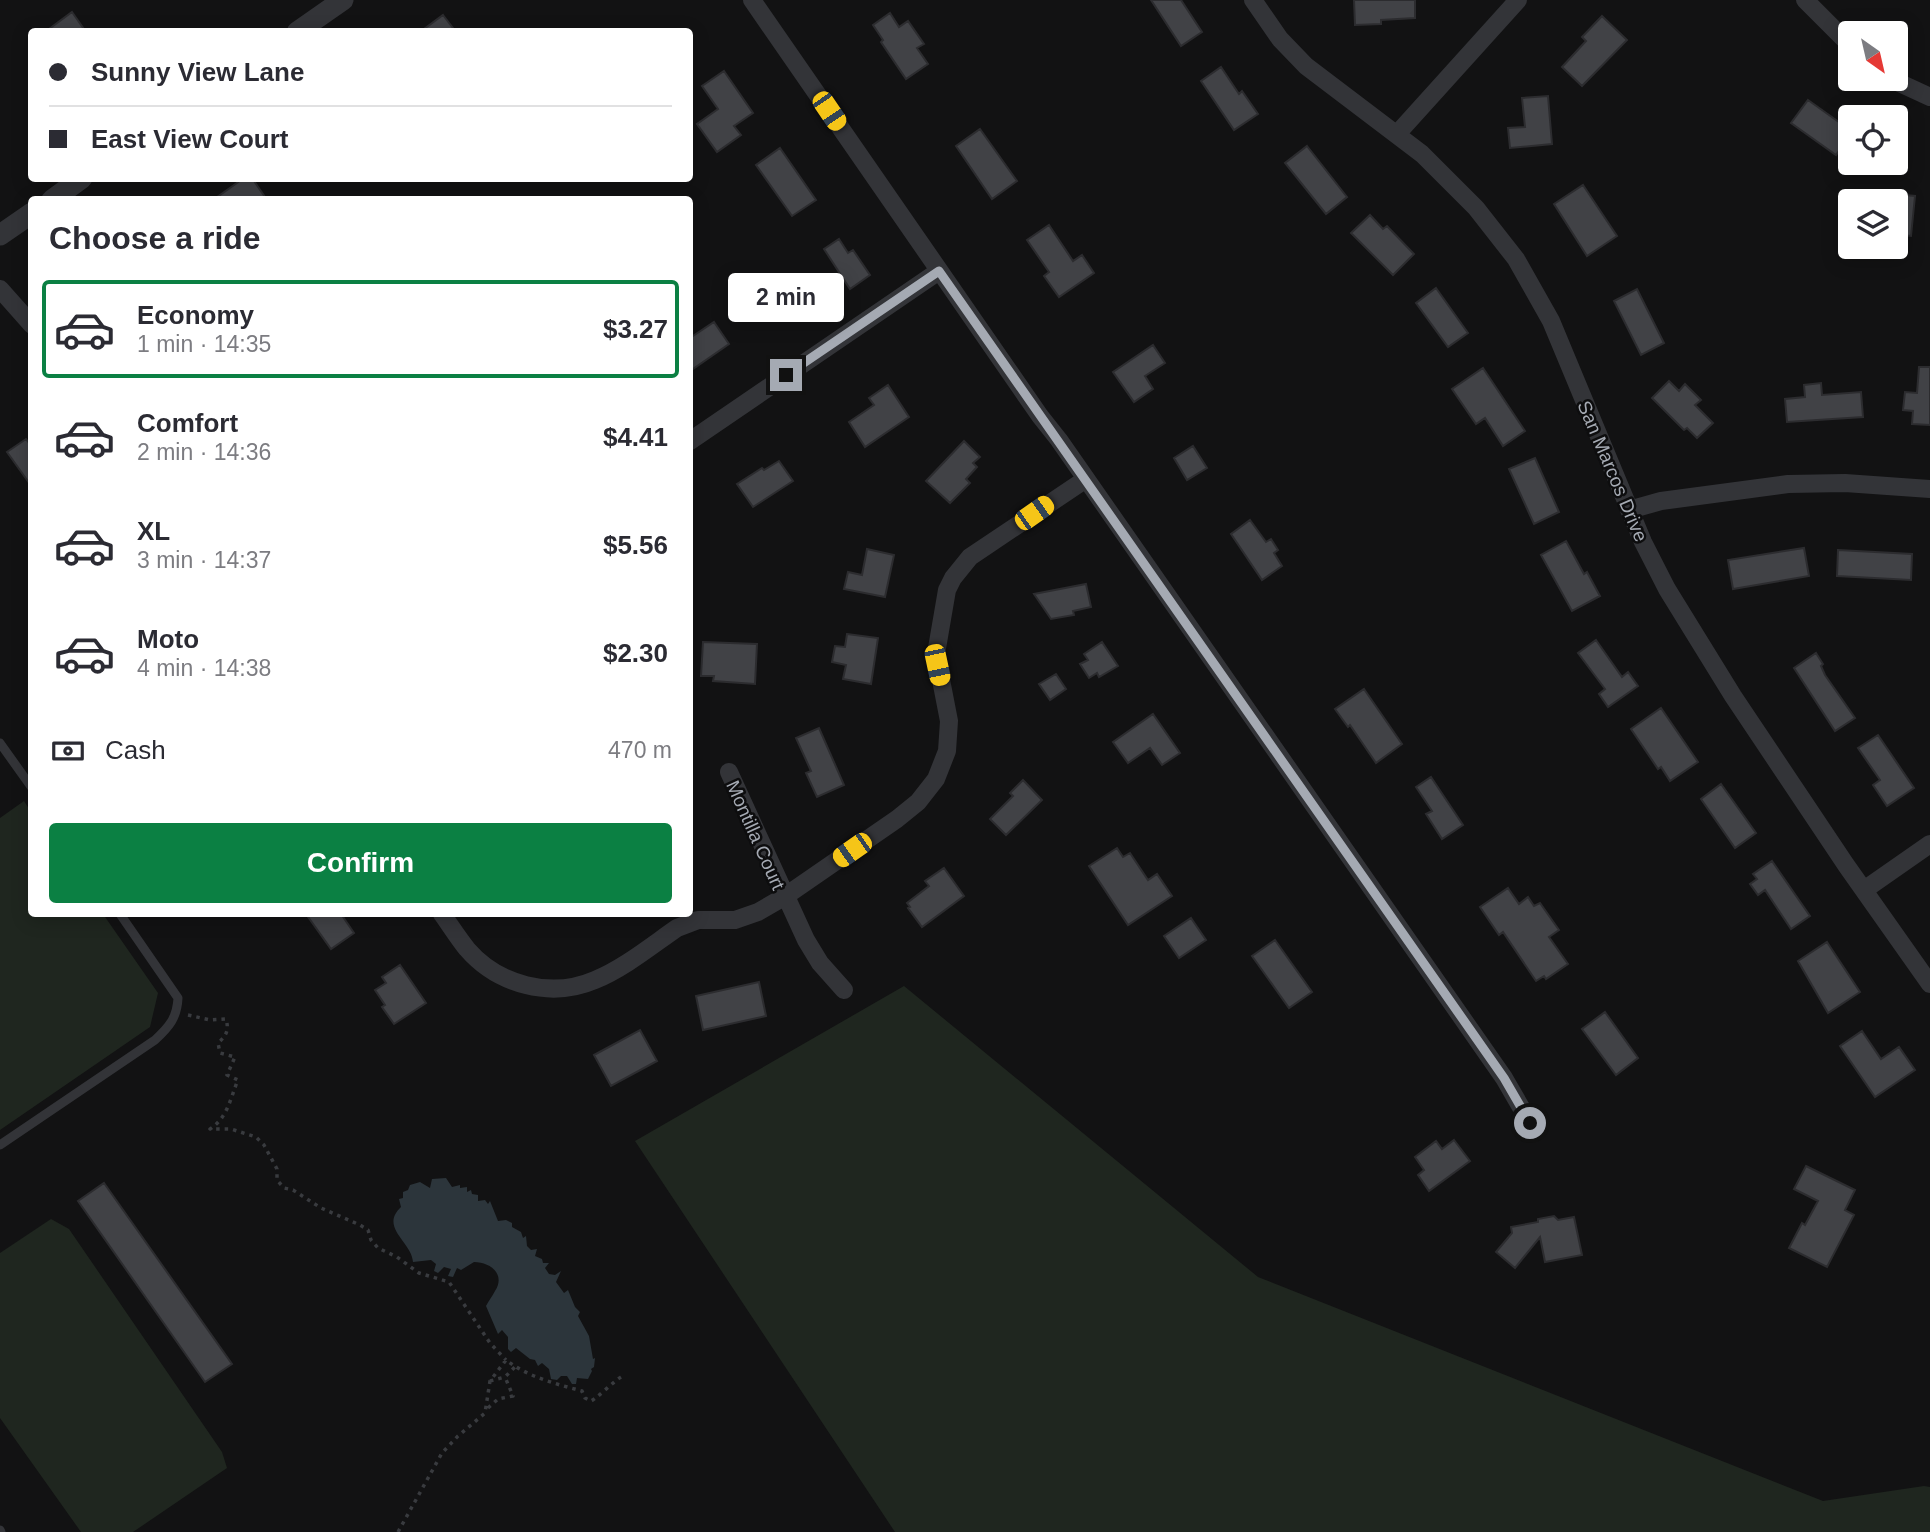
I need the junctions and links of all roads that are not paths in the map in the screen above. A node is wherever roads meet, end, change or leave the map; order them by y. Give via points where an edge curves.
1 (343, 0) edge
2 (752, 0) edge
3 (1253, 0) edge
4 (1518, 0) edge
5 (1805, 0) edge
6 (303, 28) edge
7 (1838, 33) edge
8 (1908, 87) edge
9 (1930, 97) edge
10 (1397, 134) junction
11 (77, 182) edge
12 (57, 196) edge
13 (28, 216) edge
14 (0, 235) edge
15 (939, 271) junction
16 (0, 289) edge
17 (28, 320) edge
18 (693, 439) edge
19 (1086, 479) junction
20 (1930, 489) edge
21 (1629, 510) junction
22 (0, 743) edge
23 (729, 772) dead end
24 (28, 782) edge
25 (1930, 844) edge
26 (1864, 890) junction
27 (784, 897) junction
28 (122, 917) edge
29 (444, 917) edge
30 (1930, 984) edge
31 (844, 990) dead end
32 (1530, 1123) dead end
33 (0, 1145) edge

1 - 6 street
2 - 15 street
3 - 10 street, San Marcos Drive via 1306,66
4 - 10 street
5 - 7 street
8 - 9 street
10 - 21 street, San Marcos Drive via 1476,208 1536,291
11 - 12 street
13 - 14 street
15 - 18 street
15 - 19 street
16 - 17 street
19 - 27 street via 970,557 953,578 936,654 949,736 943,765 928,791 897,819
19 - 32 street via 1504,1078
20 - 21 street via 1788,484 1661,501
21 - 26 street, San Marcos Drive via 1697,639
22 - 24 lane
23 - 27 street, Montilla Court
25 - 26 street
26 - 30 street, San Marcos Drive
27 - 29 street via 746,918 689,923 612,972 556,989 516,983 499,975 468,949
27 - 31 street, Montilla Court via 820,962
28 - 33 lane via 178,998 177,1013 155,1040

